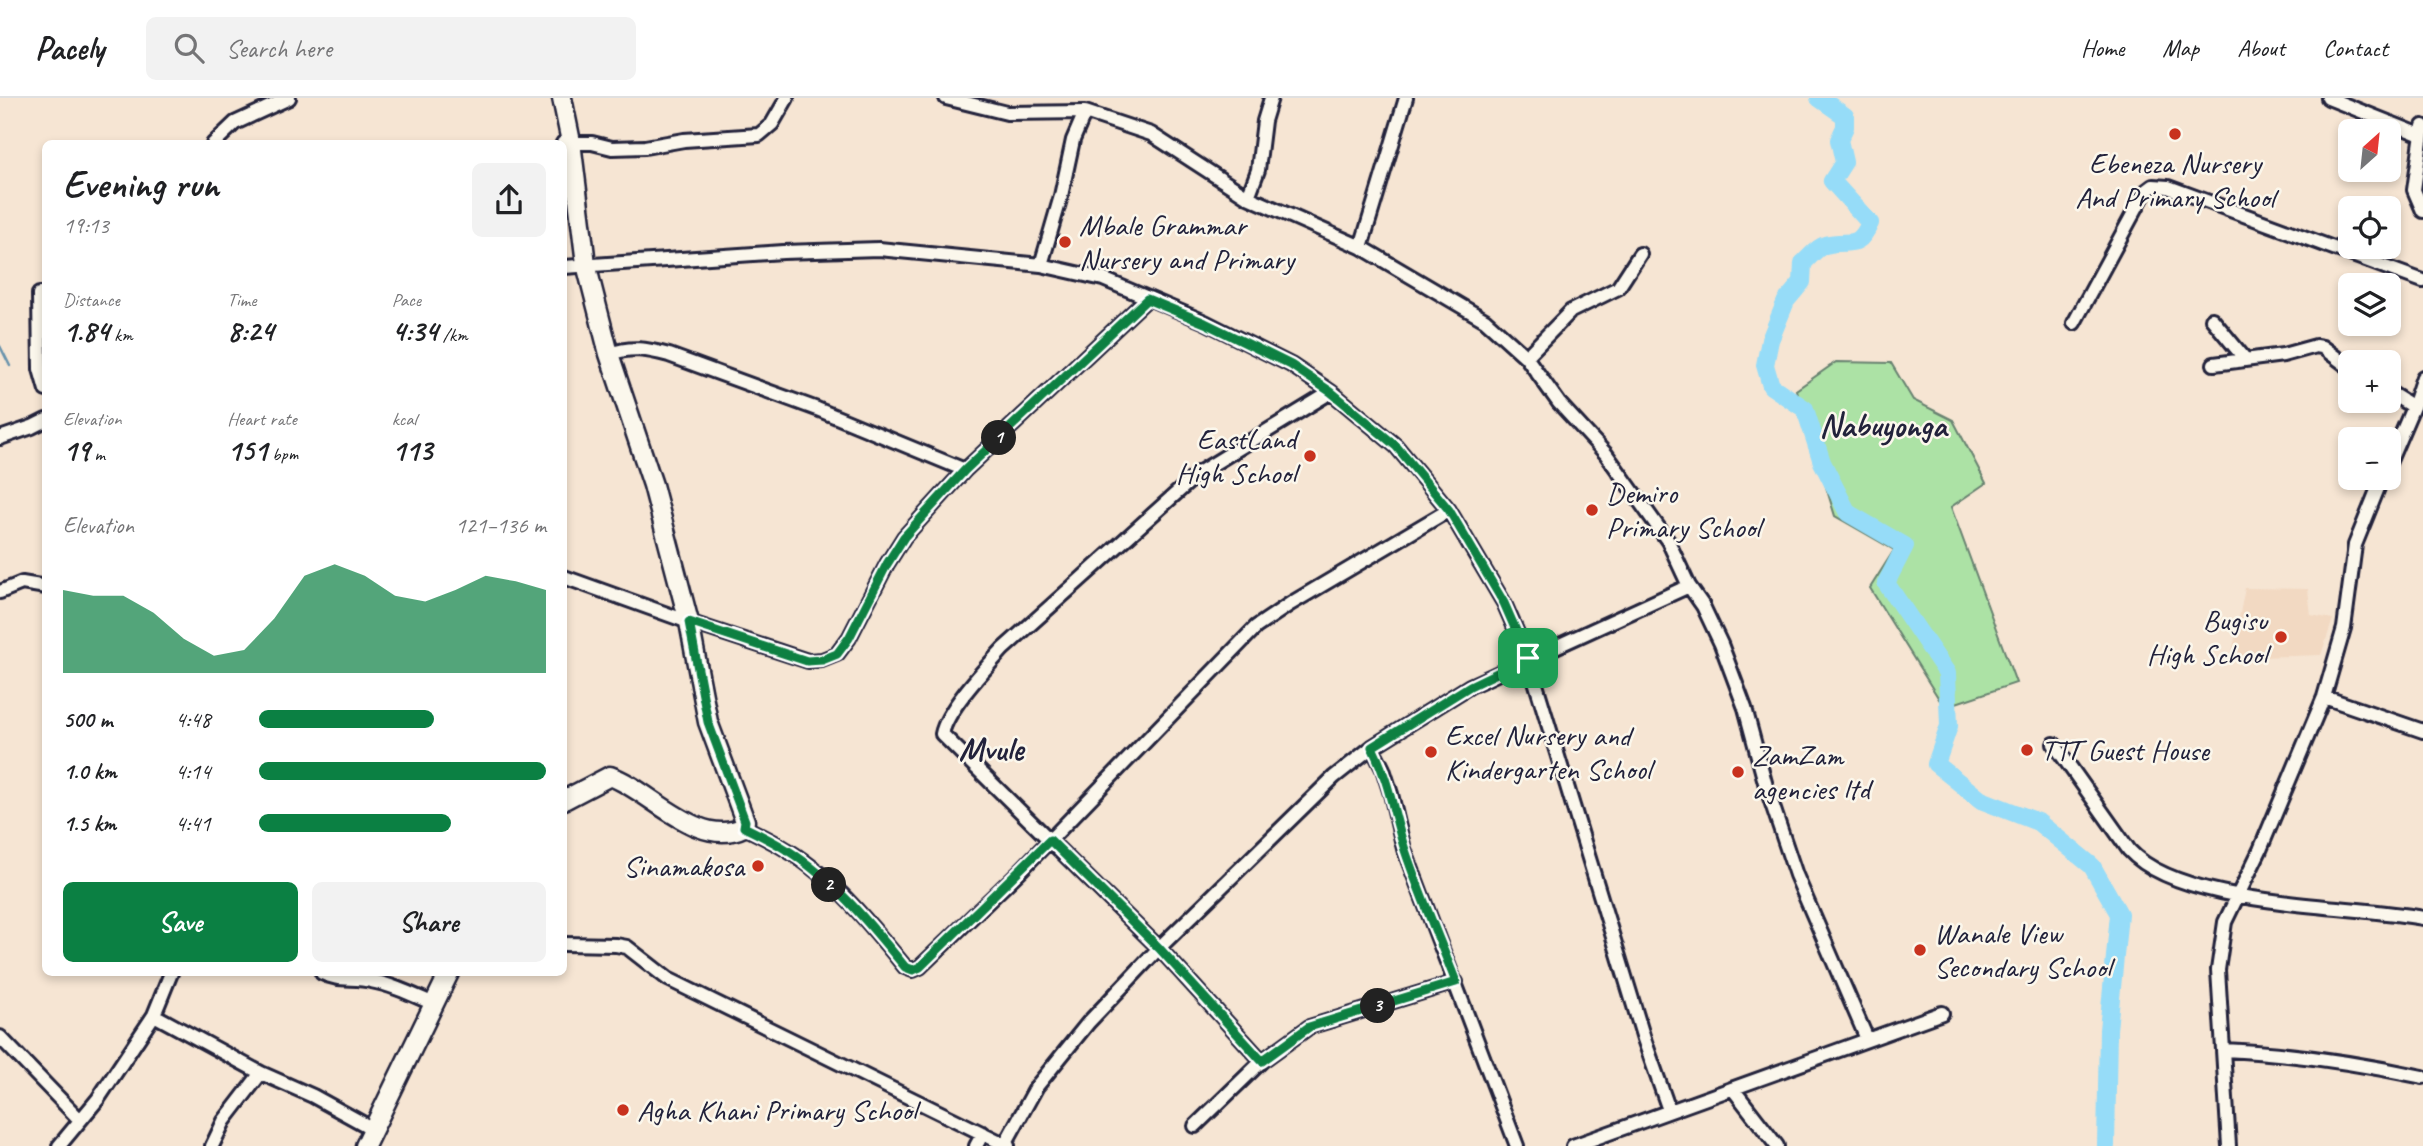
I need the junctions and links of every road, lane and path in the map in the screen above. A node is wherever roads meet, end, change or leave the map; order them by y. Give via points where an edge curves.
1 (289, 98) edge
2 (562, 98) edge
3 (787, 98) edge
4 (946, 98) edge
5 (1271, 98) edge
6 (1406, 98) edge
7 (2328, 98) edge
8 (1085, 112) junction
9 (2422, 131) edge
10 (217, 140) edge
11 (567, 140) edge
12 (567, 143) edge
13 (1248, 197) junction
14 (2423, 211) edge
15 (1361, 247) junction
16 (1640, 254) dead end
17 (586, 264) junction
18 (1041, 265) junction
19 (567, 267) edge
20 (2423, 281) edge
21 (42, 294) edge
22 (1147, 299) junction
23 (2212, 319) dead end
24 (2074, 323) dead end
25 (609, 354) junction
26 (1526, 357) junction
27 (2245, 359) junction
28 (2338, 359) edge
29 (2214, 364) dead end
30 (42, 376) edge
31 (2423, 377) edge
32 (1331, 392) junction
33 (2401, 400) edge
34 (2413, 407) junction
35 (42, 422) edge
36 (2401, 435) edge
37 (0, 438) edge
38 (965, 470) junction
39 (2377, 490) edge
40 (1449, 510) junction
41 (567, 578) edge
42 (42, 586) edge
43 (1689, 586) junction
44 (0, 592) edge
45 (689, 622) junction
46 (1528, 658) junction
47 (2325, 697) junction
48 (2423, 731) edge
49 (2054, 744) dead end
50 (1372, 747) junction
51 (567, 798) edge
52 (744, 827) junction
53 (1050, 840) junction
54 (2236, 896) junction
55 (2423, 918) edge
56 (567, 944) edge
57 (1159, 948) junction
58 (171, 976) edge
59 (328, 976) edge
60 (448, 976) edge
61 (1456, 982) junction
62 (434, 1004) junction
63 (1942, 1013) dead end
64 (154, 1015) junction
65 (0, 1037) edge
66 (1867, 1039) junction
67 (2224, 1050) junction
68 (1262, 1061) junction
69 (261, 1073) junction
70 (2423, 1077) edge
71 (1733, 1089) junction
72 (1669, 1110) junction
73 (80, 1120) junction
74 (1195, 1126) dead end
75 (373, 1129) junction
76 (983, 1133) junction
77 (1007, 1145) edge
78 (1576, 1145) edge
79 (59, 1146) edge
80 (212, 1146) edge
81 (365, 1146) edge
82 (976, 1146) edge
83 (1517, 1146) edge
84 (1777, 1146) edge
85 (2229, 1146) edge

1 - 10 street via 235,123
2 - 11 street
3 - 12 street via 772,124 759,135 684,140 645,148
4 - 8 street via 1007,113
5 - 13 street via 1258,170
6 - 15 street
7 - 9 street
8 - 13 street via 1152,134
8 - 18 street via 1073,140
9 - 14 street via 2414,190
12 - 17 street
13 - 15 street
15 - 26 street via 1485,320
16 - 26 street via 1618,288 1571,311
17 - 18 street via 879,249
17 - 19 street
17 - 25 street
18 - 22 street via 1103,279
20 - 24 street via 2194,196 2153,186 2145,192
21 - 30 street
22 - 32 street via 1291,365
22 - 38 street
23 - 27 street
25 - 38 street via 626,348 669,355
25 - 45 street via 653,485
26 - 43 street via 1661,530
27 - 28 street via 2316,346
27 - 29 street
31 - 34 street
32 - 40 street via 1396,446
32 - 53 street via 1200,472 1003,649 945,724 942,734 950,744
33 - 34 street
34 - 36 street
35 - 37 street
38 - 45 street via 904,537 837,654 807,661
39 - 47 street via 2355,545 2344,628
40 - 46 street via 1504,603
40 - 53 street via 1256,627
41 - 45 street
42 - 44 street via 22,583
43 - 46 street
43 - 66 street via 1721,644 1796,875
45 - 52 street via 708,722
46 - 50 street via 1470,686
46 - 72 street
47 - 48 street
47 - 54 street
49 - 54 street via 2139,860 2160,872
50 - 57 street via 1334,777
50 - 61 street via 1391,793 1404,849
51 - 52 street via 610,776 686,822 715,831
52 - 53 street via 815,870 872,926 905,967 913,970
53 - 57 street
54 - 55 street
54 - 67 street via 2225,922 2218,970
56 - 76 street via 627,947 667,979
57 - 68 street
57 - 77 street via 1088,1023 1037,1086
58 - 64 street
59 - 62 street via 369,980
60 - 62 street
61 - 68 street via 1309,1027
61 - 83 street
62 - 75 street
63 - 66 street
64 - 69 street
64 - 73 street
65 - 73 street
66 - 71 street
67 - 70 street via 2294,1054
67 - 85 street
68 - 74 street
69 - 75 street
69 - 80 street via 224,1121
71 - 72 street
71 - 84 street
72 - 78 street
73 - 79 street
75 - 81 street
76 - 77 street
76 - 82 street

